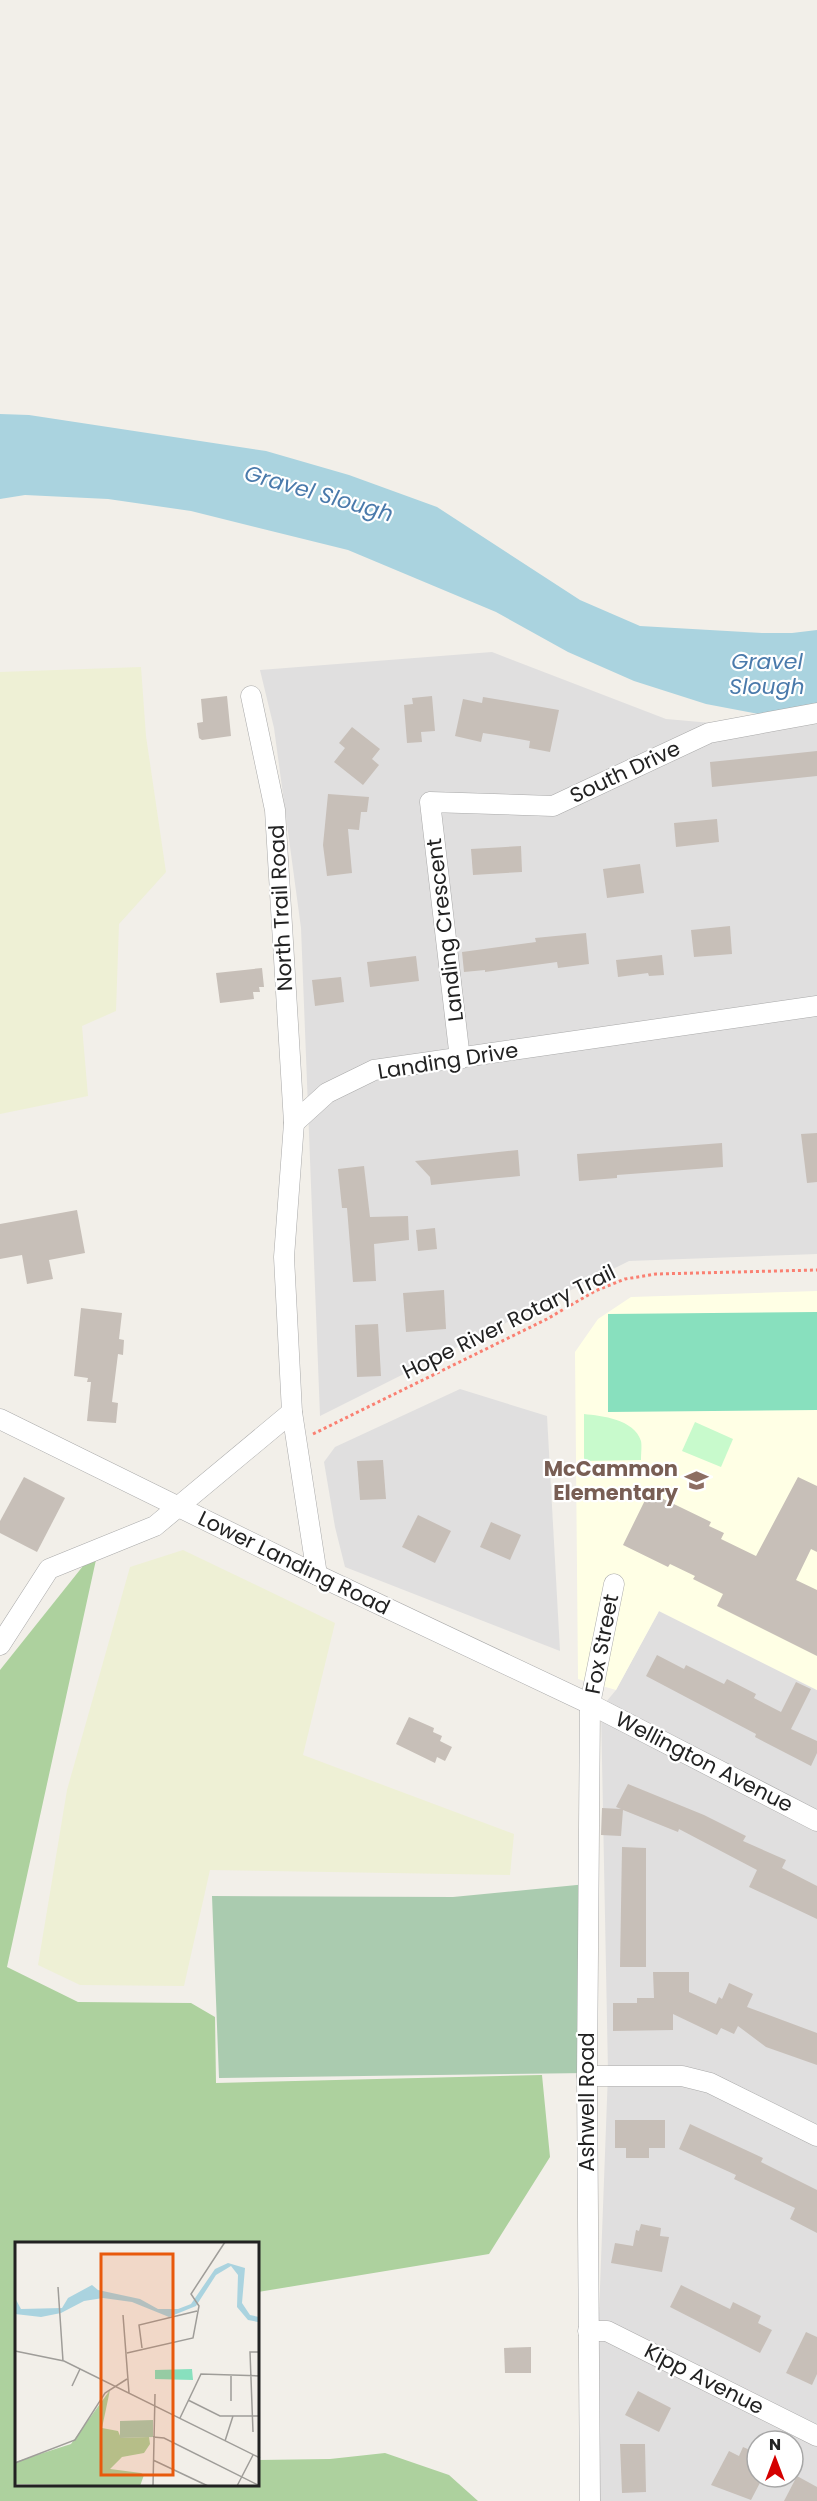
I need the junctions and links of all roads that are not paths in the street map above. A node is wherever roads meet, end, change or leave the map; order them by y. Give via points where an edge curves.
1 (251, 696) dead end
2 (817, 713) edge
3 (430, 802) joint
4 (817, 1006) edge
5 (460, 1059) junction
6 (294, 1123) junction
7 (292, 1412) junction
8 (0, 1419) edge
9 (178, 1506) junction
10 (317, 1575) junction
11 (614, 1584) dead end
12 (0, 1644) edge
13 (590, 1704) junction
14 (817, 1821) edge
15 (587, 2076) junction
16 (817, 2136) edge
17 (588, 2331) junction
18 (817, 2436) edge
19 (590, 2501) edge

1 - 6 street, North Trail Road via 275,810
2 - 3 street, South Drive via 709,733 553,806
3 - 5 street, Landing Crescent
4 - 5 street, Landing Drive
5 - 6 street, Landing Drive via 374,1070 327,1093
6 - 7 street via 284,1257
7 - 9 street
7 - 10 street
8 - 9 street, Lower Landing Road
9 - 10 street, Lower Landing Road
9 - 12 street via 155,1526 49,1569
10 - 13 street, Lower Landing Road
11 - 13 street, Fox Street
13 - 14 street, Wellington Avenue
13 - 15 street, Ashwell Road
15 - 16 street via 691,2078 710,2083
15 - 17 street, Ashwell Road
17 - 18 street, Kipp Avenue via 607,2331
17 - 19 street, Ashwell Road

